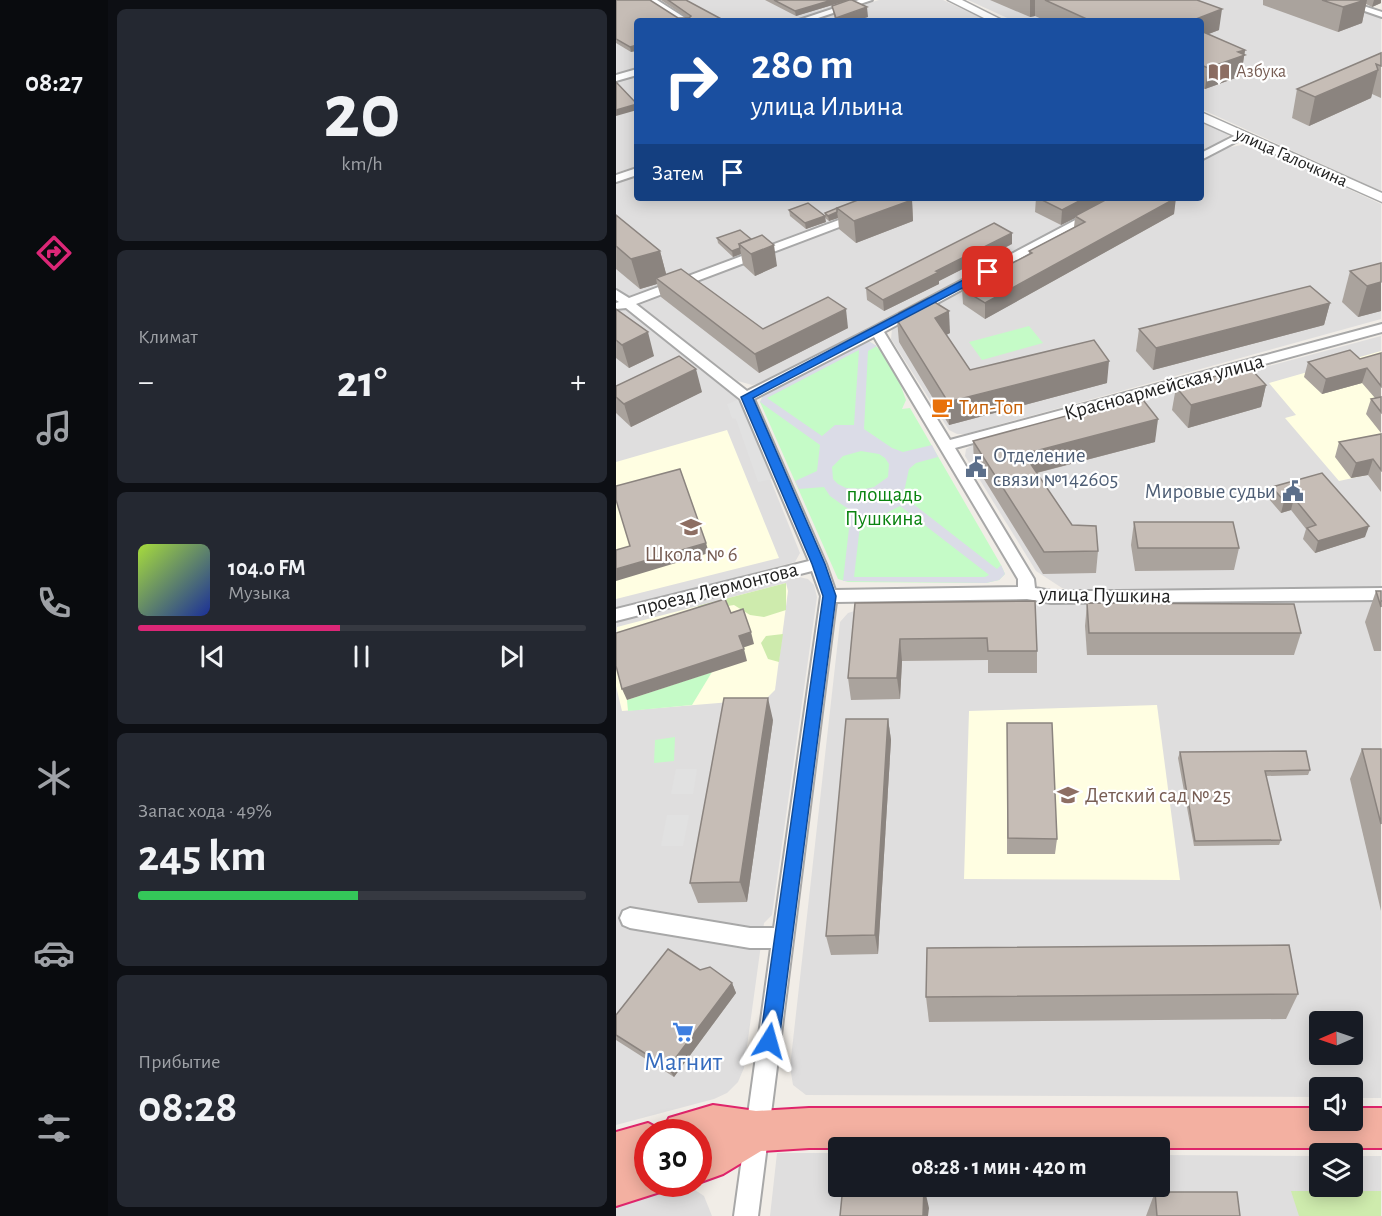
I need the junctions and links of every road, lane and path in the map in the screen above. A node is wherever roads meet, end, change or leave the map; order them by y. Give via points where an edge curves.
1 (651, 0) edge
2 (868, 0) edge
3 (954, 0) edge
4 (1337, 0) edge
5 (1381, 15) edge
6 (681, 18) edge
7 (810, 18) edge
8 (993, 18) edge
9 (634, 73) edge
10 (616, 78) edge
11 (1204, 117) edge
12 (1242, 136) junction
13 (1204, 155) edge
14 (634, 172) edge
15 (616, 178) edge
16 (1381, 198) edge
17 (1119, 201) edge
18 (876, 210) edge
19 (616, 294) edge
20 (622, 305) edge
21 (1381, 328) edge
22 (875, 332) junction
23 (746, 397) junction
24 (946, 446) junction
25 (818, 564) junction
26 (1027, 593) junction
27 (1381, 594) edge
28 (829, 596) junction
29 (616, 615) edge
30 (630, 918) dead end
31 (784, 938) junction
32 (712, 1125) edge
33 (1381, 1128) edge
34 (756, 1131) junction
35 (634, 1147) edge
36 (616, 1153) edge
37 (712, 1157) edge
38 (634, 1180) edge
39 (616, 1185) edge
40 (746, 1216) edge

1 - 6 street
2 - 7 street
3 - 8 street
4 - 5 street
9 - 10 street
11 - 12 street, улица Галочкина
12 - 13 street
12 - 16 street, улица Галочкина
14 - 15 street
17 - 22 street
18 - 20 street
19 - 20 street
20 - 23 street
21 - 24 street, Красноармейская улица
22 - 23 street
22 - 24 street
23 - 25 street
24 - 26 street via 1026,579
25 - 28 street
25 - 29 street, проезд Лермонтова
26 - 27 street, улица Пушкина via 1051,597
26 - 28 street, улица Пушкина
28 - 31 street
30 - 31 street via 750,938
31 - 34 street
32 - 34 highway
33 - 34 highway
34 - 37 highway
34 - 40 street
35 - 36 highway
38 - 39 highway

